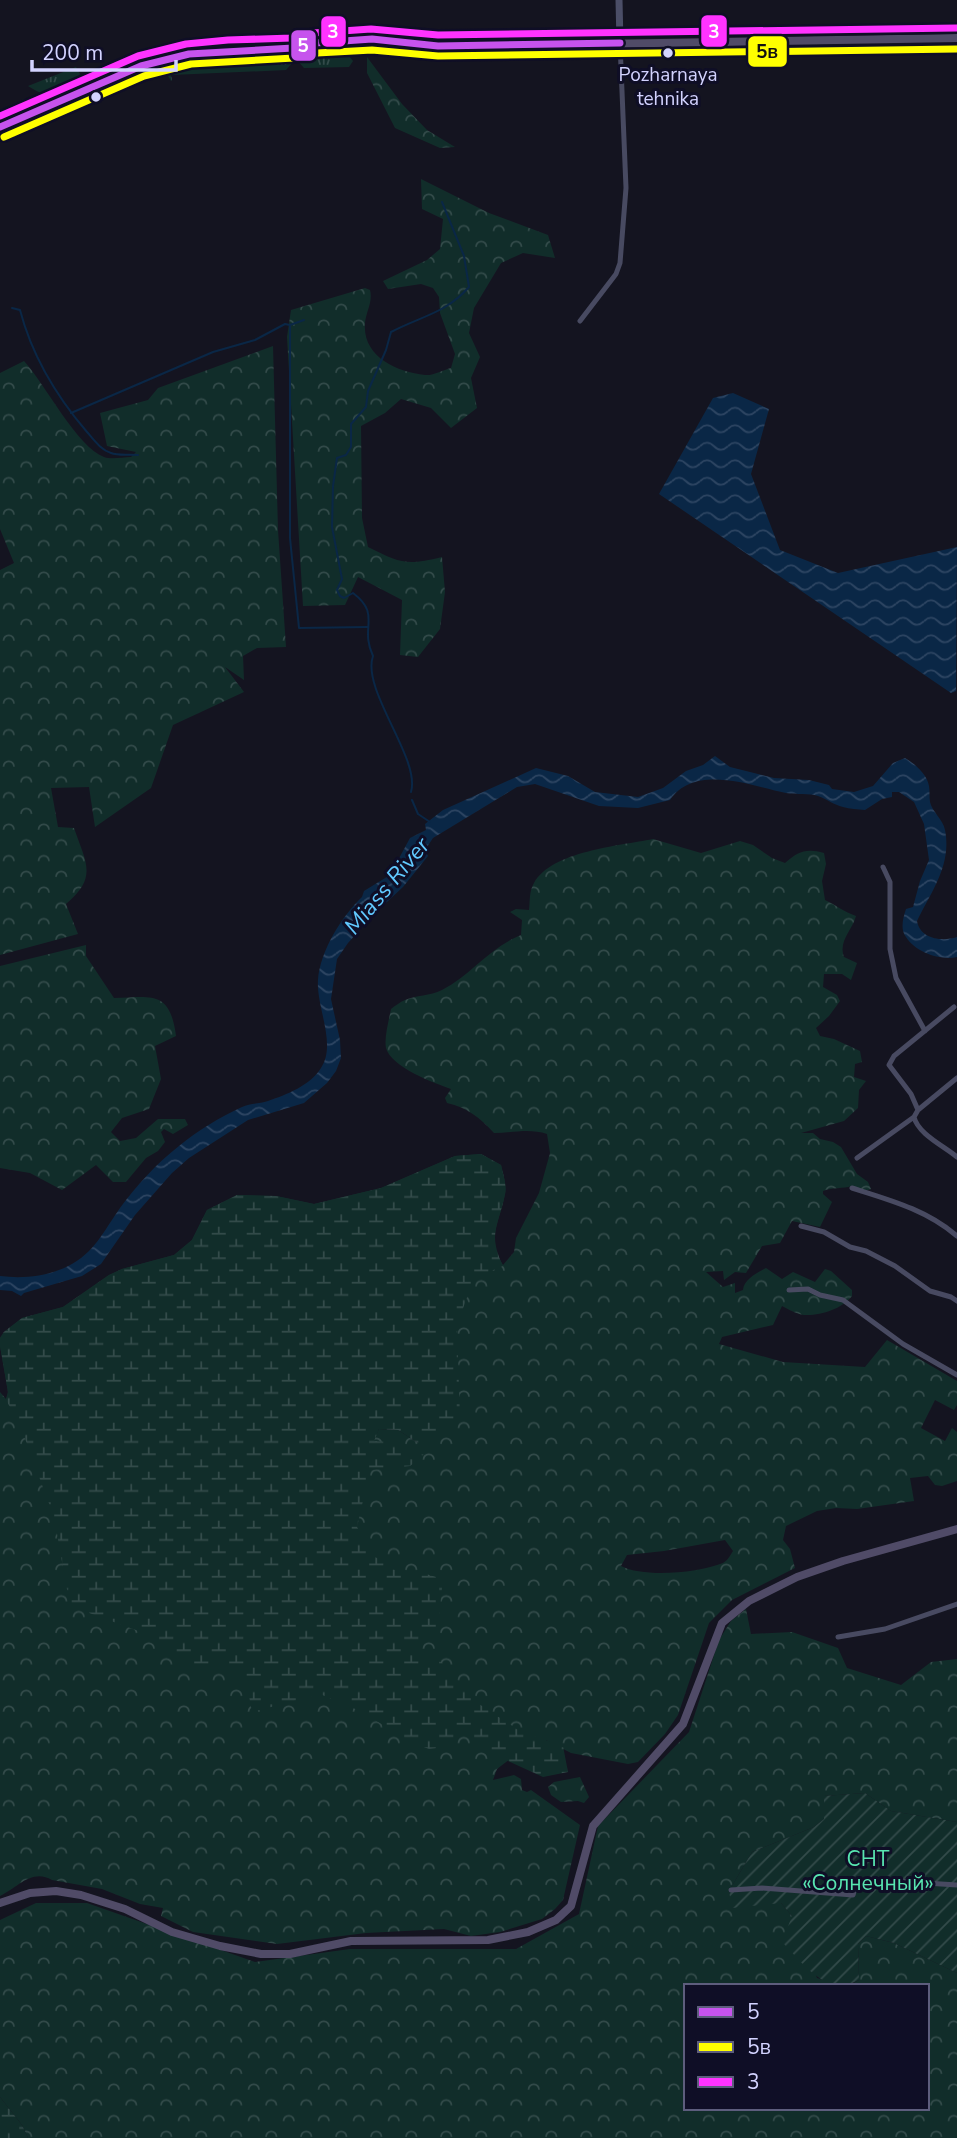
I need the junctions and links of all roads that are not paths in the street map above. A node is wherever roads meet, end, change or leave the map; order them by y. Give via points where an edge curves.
1 (619, 0) edge
2 (957, 38) edge
3 (620, 43) junction
4 (0, 127) edge
5 (580, 321) dead end
6 (883, 867) dead end
7 (954, 1007) dead end
8 (925, 1031) junction
9 (957, 1078) edge
10 (918, 1110) junction
11 (914, 1117) junction
12 (957, 1157) edge
13 (857, 1158) dead end
14 (852, 1188) dead end
15 (801, 1226) dead end
16 (957, 1236) edge
17 (789, 1290) dead end
18 (957, 1301) edge
19 (957, 1375) edge
20 (957, 1529) edge
21 (957, 1604) edge
22 (838, 1637) dead end
23 (957, 1885) edge
24 (731, 1891) dead end
25 (0, 1903) edge

1 - 3 street
2 - 3 main road
3 - 4 main road via 438,46 372,39 212,51 160,60
3 - 5 street via 626,188 620,263
6 - 8 street via 890,882 890,949 896,978
7 - 8 street
8 - 10 street via 889,1065
9 - 10 street
10 - 11 street
11 - 12 street via 916,1124
11 - 13 street
14 - 16 street via 912,1207
15 - 18 street via 866,1251 930,1291
17 - 19 street via 808,1289 844,1300 903,1344
20 - 25 main road via 797,1577 749,1601 722,1623 683,1724 593,1826 571,1906 556,1920 528,1932 488,1940 351,1941 290,1954 261,1954 172,1932 125,1909 81,1895 30,1892
21 - 22 street via 885,1629
23 - 24 street via 857,1882 853,1895 762,1888

